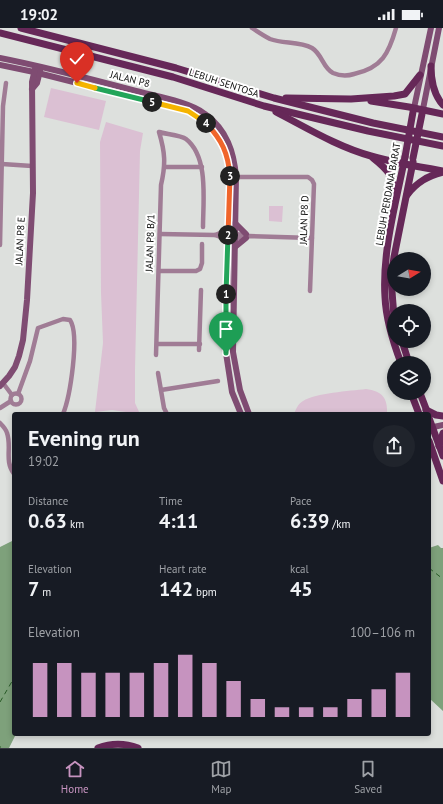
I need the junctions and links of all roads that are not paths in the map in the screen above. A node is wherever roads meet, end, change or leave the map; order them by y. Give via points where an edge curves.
1 (21, 28) edge
2 (252, 28) edge
3 (396, 28) edge
4 (431, 28) edge
5 (439, 28) edge
6 (2, 34) edge
7 (0, 58) edge
8 (0, 65) edge
9 (38, 66) junction
10 (431, 66) junction
11 (37, 73) junction
12 (420, 75) junction
13 (6, 83) dead end
14 (274, 98) junction
15 (351, 99) junction
16 (443, 105) edge
17 (264, 106) junction
18 (414, 110) junction
19 (422, 112) junction
20 (443, 114) edge
21 (443, 137) edge
22 (443, 146) edge
23 (370, 156) junction
24 (404, 160) junction
25 (413, 162) junction
26 (2, 164) junction
27 (32, 166) junction
28 (165, 167) junction
29 (202, 167) junction
30 (443, 172) edge
31 (236, 177) junction
32 (406, 196) junction
33 (392, 220) junction
34 (235, 223) junction
35 (203, 227) dead end
36 (160, 234) junction
37 (228, 235) junction
38 (235, 235) junction
39 (247, 236) junction
40 (312, 238) junction
41 (202, 244) dead end
42 (0, 245) edge
43 (234, 247) junction
44 (159, 271) junction
45 (201, 290) dead end
46 (310, 291) dead end
47 (393, 304) edge
48 (157, 344) junction
49 (200, 344) junction
50 (200, 350) dead end
51 (156, 355) dead end
52 (399, 356) edge
53 (158, 373) dead end
54 (218, 381) dead end
55 (2, 385) edge
56 (160, 390) junction
57 (18, 394) junction
58 (12, 395) junction
59 (413, 400) edge
60 (422, 400) edge
61 (11, 401) junction
62 (0, 408) edge
63 (416, 410) edge
64 (64, 412) edge
65 (166, 412) edge
66 (240, 412) edge
67 (248, 412) edge
68 (426, 412) edge
69 (443, 417) edge
70 (431, 419) edge
71 (431, 420) edge
72 (431, 421) edge
73 (0, 423) edge
74 (431, 425) edge
75 (443, 425) edge
76 (443, 433) edge
77 (439, 446) junction
78 (431, 451) edge
79 (443, 456) edge
80 (12, 470) edge
81 (443, 481) edge
82 (98, 748) edge
83 (138, 748) edge

1 - 14 main road, LEBUH SENTOSA via 176,68
2 - 3 street via 271,39 313,49 328,70 340,76 364,72 377,66 392,42
4 - 12 street, LEBUH PERDANA BARAT
5 - 10 street, LEBUH PERDANA BARAT
6 - 17 main road, LEBUH SENTOSA via 173,77
7 - 9 street, JALAN P8
8 - 11 street, JALAN P8
9 - 11 street, JALAN P8 E
9 - 31 street, JALAN P8 via 197,109 223,131 229,141
10 - 16 main road via 432,84 438,101
10 - 19 street, LEBUH PERDANA BARAT
11 - 27 street, JALAN P8 E via 32,82
11 - 37 street, JALAN P8 via 188,111 204,121 224,146 229,164
12 - 15 main road via 405,94
12 - 18 street, LEBUH PERDANA BARAT
13 - 26 street
14 - 15 main road
14 - 21 main road, LEBUH SENTOSA via 373,123
15 - 18 main road
17 - 22 main road, LEBUH SENTOSA
17 - 23 main road
18 - 19 main road
18 - 24 main road, LEBUH PERDANA BARAT, bridge
19 - 20 main road
19 - 25 main road, LEBUH PERDANA BARAT, bridge
23 - 24 main road
23 - 33 main road via 385,168 393,180
24 - 25 main road
24 - 33 main road, LEBUH PERDANA BARAT
25 - 30 main road
25 - 32 main road, LEBUH PERDANA BARAT
26 - 27 street
26 - 42 street
27 - 55 street, JALAN P8 E via 23,340 19,356
28 - 29 street
28 - 29 street, JALAN P8 B/1 via 164,149 159,132 185,138 195,149
28 - 36 street, JALAN P8 B/1 via 161,185
29 - 35 street
30 - 32 main road via 431,175 420,182
31 - 34 street, JALAN P8
31 - 40 street, JALAN P8 D via 308,177 312,180
32 - 47 main road, LEBUH PERDANA BARAT via 392,272
33 - 52 main road, LEBUH PERDANA BARAT via 385,297 390,329
34 - 38 street, JALAN P8
34 - 39 street
36 - 37 street via 215,234 220,237
36 - 44 street, JALAN P8 B/1
37 - 38 street
37 - 66 street, JALAN P8 via 226,353 232,392
38 - 39 street
38 - 43 street, JALAN P8
39 - 40 street
39 - 43 street
40 - 46 street, JALAN P8 D
41 - 44 street via 202,263 196,271
43 - 67 street, JALAN P8 via 233,352 240,390
44 - 48 street, JALAN P8 B/1
45 - 49 street
48 - 49 street
48 - 51 street, JALAN P8 B/1
49 - 50 street
53 - 56 street
54 - 56 street
55 - 58 street
56 - 65 street
57 - 58 street
57 - 61 street via 21,397 20,403 14,404
57 - 64 street via 38,328 63,318 70,320 73,328 73,362 68,400
58 - 61 street
59 - 63 main road
60 - 68 main road
61 - 62 street
69 - 70 main road via 436,415
69 - 71 street
72 - 75 street
73 - 80 street via 8,435 8,462
74 - 77 main road
76 - 77 main road
77 - 79 main road
78 - 81 main road
82 - 83 main road via 115,744

